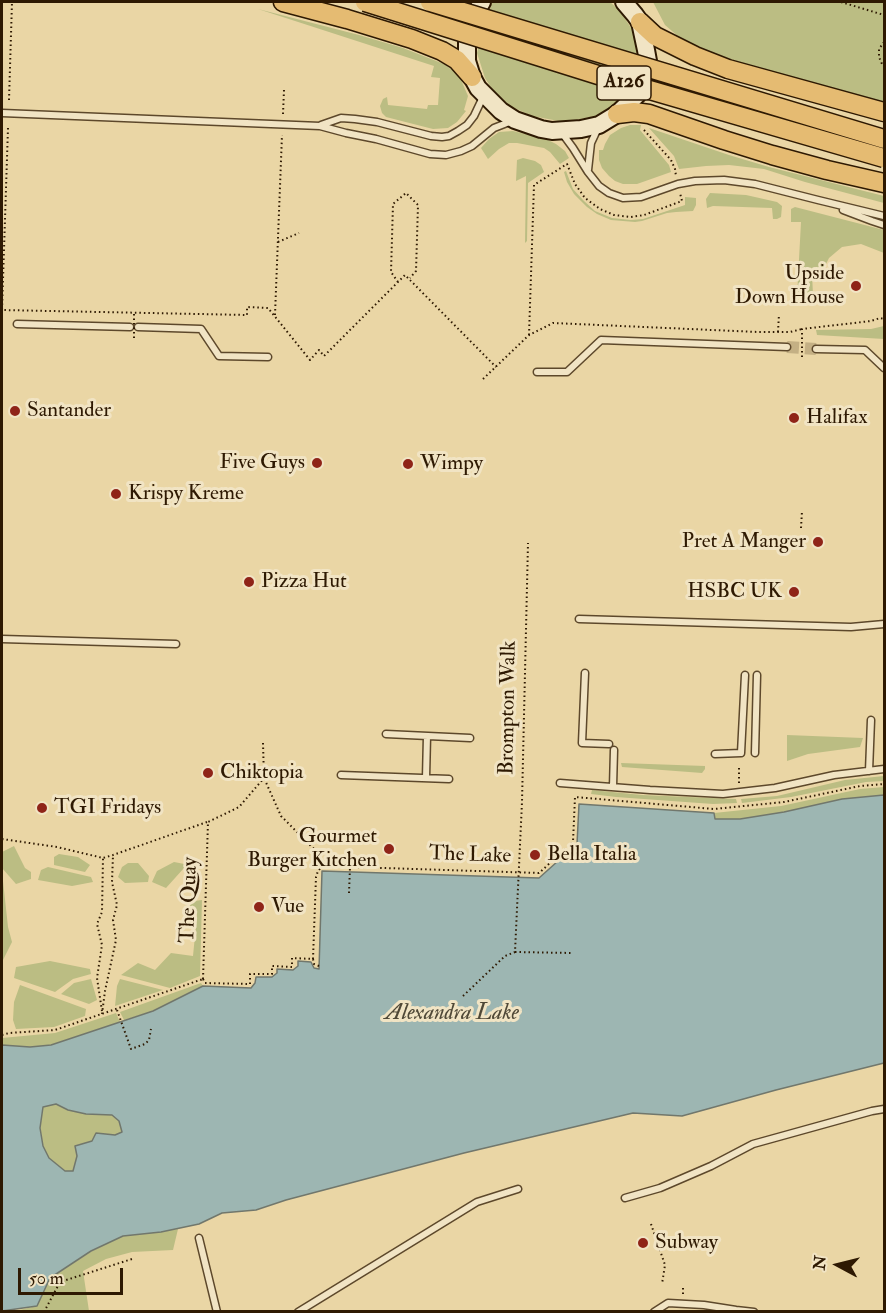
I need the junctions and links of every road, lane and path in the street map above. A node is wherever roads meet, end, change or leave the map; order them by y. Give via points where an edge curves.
1 (12, 2) edge
2 (283, 2) edge
3 (365, 2) edge
4 (430, 2) edge
5 (482, 2) edge
6 (624, 2) edge
7 (841, 2) edge
8 (885, 15) edge
9 (640, 22) junction
10 (885, 42) edge
11 (885, 66) edge
12 (472, 77) junction
13 (284, 90) dead end
14 (484, 95) junction
15 (9, 100) dead end
16 (2, 112) edge
17 (885, 112) edge
18 (617, 114) junction
19 (515, 120) junction
20 (646, 123) dead end
21 (282, 124) junction
22 (599, 125) junction
23 (320, 126) junction
24 (8, 128) dead end
25 (560, 131) junction
26 (885, 139) edge
27 (885, 159) edge
28 (562, 168) dead end
29 (675, 169) dead end
30 (588, 172) junction
31 (885, 183) edge
32 (818, 200) junction
33 (885, 216) edge
34 (885, 225) edge
35 (299, 234) dead end
36 (278, 242) junction
37 (410, 279) junction
38 (398, 282) junction
39 (2, 310) edge
40 (134, 314) junction
41 (779, 314) dead end
42 (275, 316) junction
43 (885, 317) edge
44 (2, 324) edge
45 (17, 324) dead end
46 (130, 327) dead end
47 (138, 327) dead end
48 (778, 332) dead end
49 (529, 335) dead end
50 (134, 338) dead end
51 (787, 347) tunnel mouth
52 (816, 349) tunnel mouth
53 (268, 357) dead end
54 (802, 357) dead end
55 (885, 368) edge
56 (537, 372) dead end
57 (483, 379) dead end
58 (802, 511) dead end
59 (801, 528) dead end
60 (528, 543) dead end
61 (579, 619) dead end
62 (885, 624) edge
63 (2, 639) edge
64 (176, 644) dead end
65 (585, 673) dead end
66 (745, 675) dead end
67 (757, 675) dead end
68 (871, 720) dead end
69 (386, 734) dead end
70 (427, 736) junction
71 (470, 738) dead end
72 (263, 744) dead end
73 (755, 753) dead end
74 (715, 754) dead end
75 (885, 770) edge
76 (869, 771) junction
77 (340, 775) dead end
78 (264, 778) junction
79 (426, 778) junction
80 (449, 779) dead end
81 (560, 783) dead end
82 (613, 787) junction
83 (574, 797) dead end
84 (208, 822) junction
85 (2, 839) edge
86 (113, 855) junction
87 (103, 858) junction
88 (322, 866) junction
89 (350, 867) junction
90 (519, 873) junction
91 (349, 893) dead end
92 (515, 952) junction
93 (572, 953) dead end
94 (314, 959) junction
95 (319, 966) dead end
96 (203, 979) junction
97 (463, 996) dead end
98 (117, 1009) junction
99 (102, 1014) junction
100 (151, 1029) dead end
101 (2, 1035) edge
102 (885, 1109) edge
103 (518, 1189) dead end
104 (625, 1198) dead end
105 (651, 1224) dead end
106 (199, 1238) dead end
107 (132, 1259) dead end
108 (662, 1284) dead end
109 (657, 1309) edge
110 (44, 1311) edge
111 (217, 1311) edge
112 (298, 1311) edge
113 (754, 1311) edge

1 - 15 path
2 - 12 main road via 412,39 457,60
3 - 27 main road, A126, bridge
4 - 26 main road, A126, bridge
5 - 12 main road via 471,21 467,40
6 - 9 main road
7 - 8 path
9 - 17 main road, A126 via 655,36 728,69
9 - 18 main road via 648,61 645,79 638,94
10 - 11 path via 879,57
12 - 14 main road
13 - 21 path
14 - 19 main road
14 - 23 lane via 474,116 449,136 431,136 355,119 341,118
16 - 21 lane
18 - 22 main road
18 - 31 main road, A126 via 649,114 772,155
19 - 23 lane via 494,128 461,152 446,155
19 - 25 main road
20 - 29 path via 644,130
21 - 23 lane
21 - 36 path
22 - 25 main road
22 - 30 lane via 591,143
24 - 39 path
25 - 30 lane
28 - 49 path via 534,185
30 - 32 lane via 599,186 623,198 641,197 678,184 724,180
32 - 33 lane
32 - 34 lane
35 - 36 path
36 - 42 path
37 - 38 path via 405,275
37 - 38 path via 416,273 418,206 406,193 393,204 391,272
37 - 57 path via 496,367
38 - 42 path via 324,356 319,350 310,360
39 - 40 path
39 - 44 path
40 - 42 path via 247,315 247,307 268,308
40 - 50 path, bridge
41 - 48 path
43 - 54 path via 802,329
45 - 46 lane
47 - 53 lane via 201,329 219,356
51 - 56 lane via 601,340 567,372
52 - 55 lane via 865,350
58 - 59 path
60 - 90 path, Brompton Walk
61 - 62 lane via 852,627
63 - 64 lane
65 - 82 lane via 582,743 612,747
66 - 74 lane via 741,753
67 - 73 lane
68 - 76 lane
69 - 70 lane
70 - 71 lane
70 - 79 lane
72 - 78 path
75 - 76 lane
76 - 82 lane via 723,794
77 - 79 lane
78 - 84 path, The Quay via 239,807
78 - 88 path via 281,816 314,849
79 - 80 lane
81 - 82 lane
83 - 90 path, The Lake via 573,842 539,873
84 - 86 path, The Quay
84 - 96 path, The Quay
85 - 87 path via 57,846
86 - 87 path, The Quay
86 - 99 path via 112,882 117,905 112,920 116,940
87 - 99 path via 102,912 97,924 102,945 97,978
88 - 89 path, The Lake
88 - 94 path via 316,877
89 - 90 path, The Lake
89 - 91 path
90 - 92 path, Brompton Walk
92 - 93 path
92 - 97 path via 505,956
94 - 95 path
94 - 96 path via 292,958 292,966 272,966 272,974 250,974 250,984 205,983
96 - 98 path
98 - 99 path
98 - 100 path via 131,1049 145,1044
99 - 101 path via 55,1030
102 - 104 lane via 753,1144 660,1188
103 - 112 lane via 477,1202
105 - 108 path via 665,1265
106 - 111 lane
107 - 110 path via 60,1282
109 - 113 lane via 668,1303 682,1303

